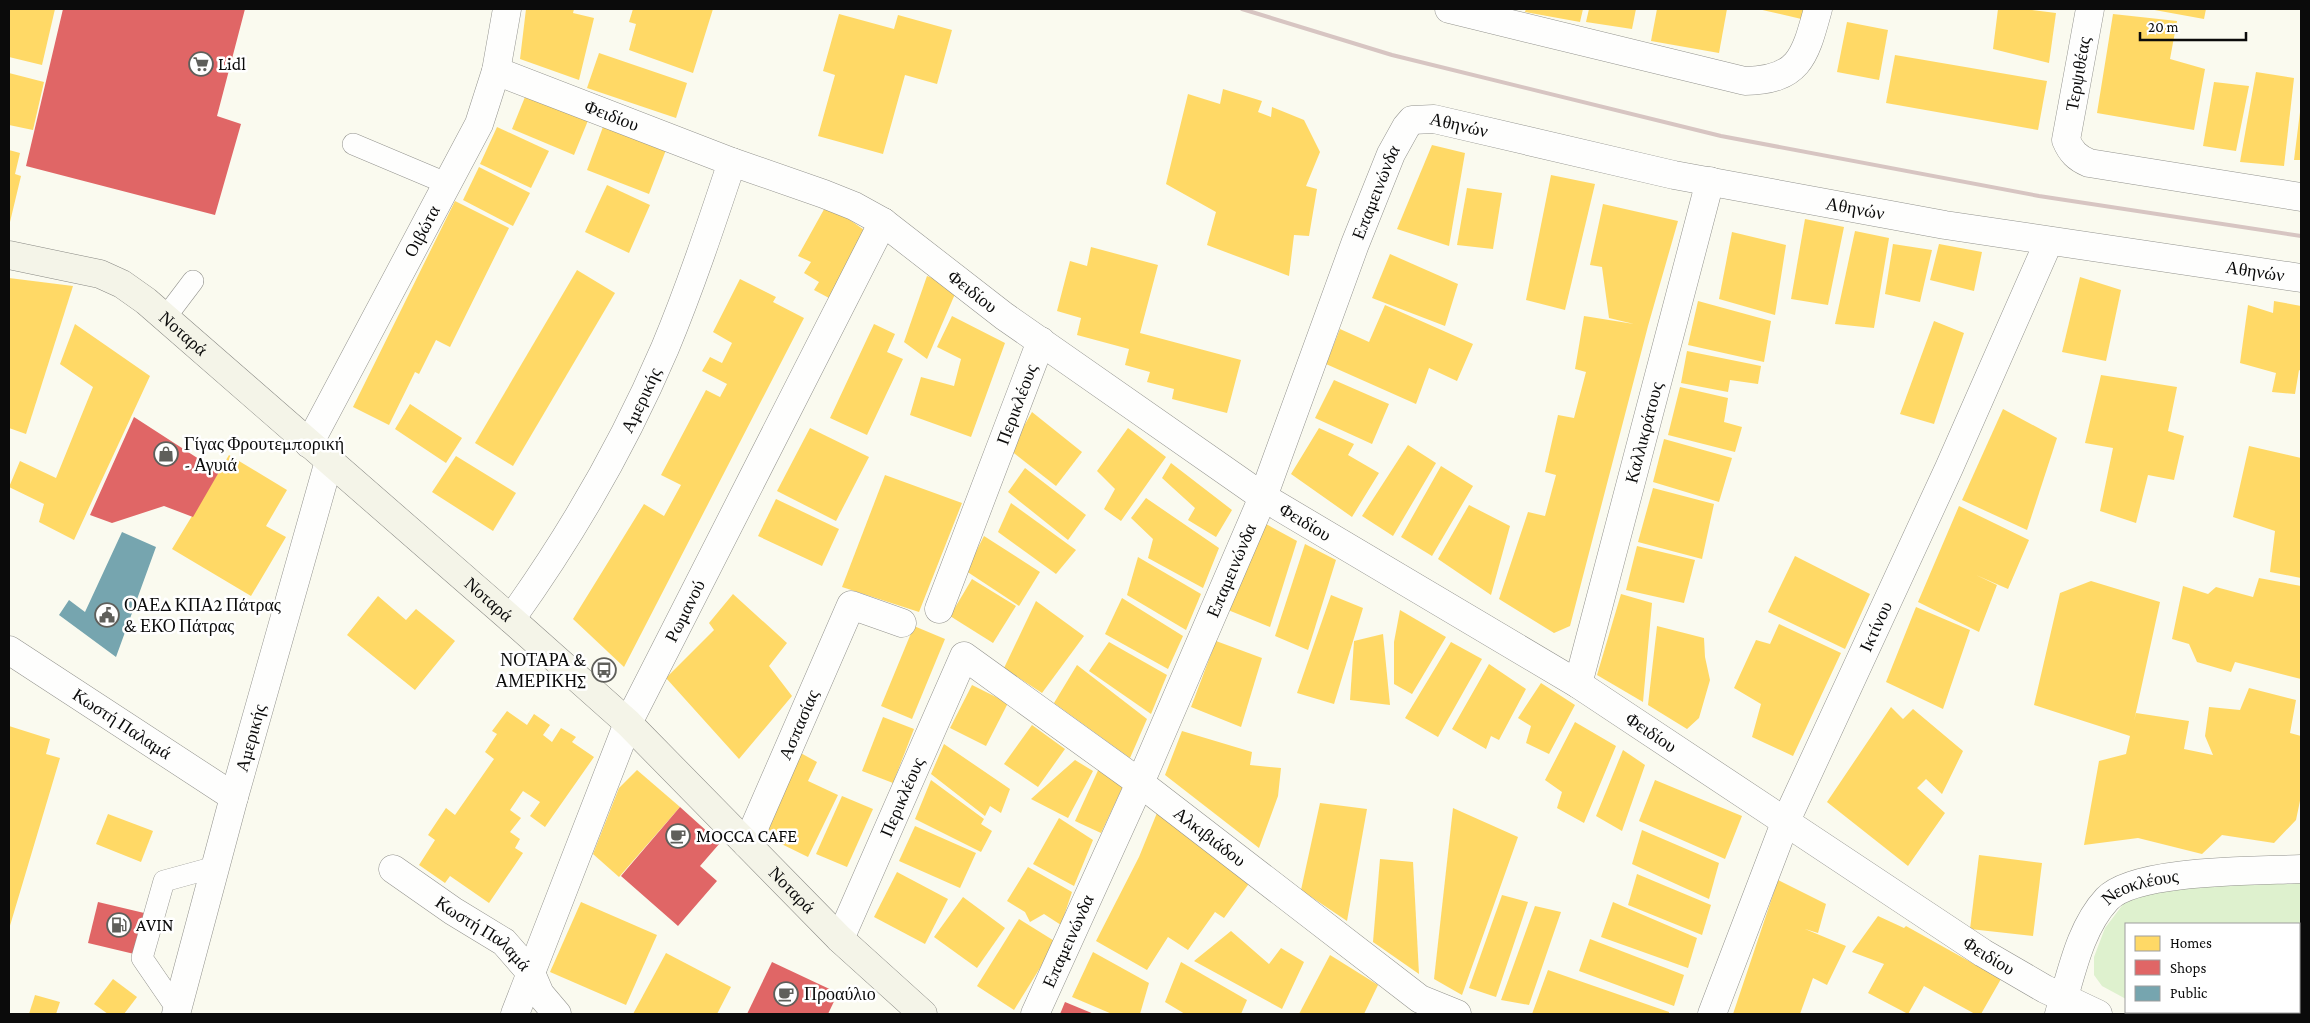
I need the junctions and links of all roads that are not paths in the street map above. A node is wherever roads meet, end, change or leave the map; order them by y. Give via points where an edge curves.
1 (507, 9) edge
2 (1449, 9) edge
3 (1818, 9) edge
4 (2090, 9) edge
5 (1478, 12) edge
6 (496, 71) junction
7 (1412, 120) joint
8 (353, 144) dead end
9 (732, 162) junction
10 (1710, 181) junction
11 (448, 184) junction
12 (2301, 197) edge
13 (883, 222) junction
14 (2049, 242) junction
15 (9, 256) edge
16 (2301, 278) edge
17 (193, 281) dead end
18 (165, 318) junction
19 (1042, 342) junction
20 (309, 444) junction
21 (329, 461) junction
22 (1263, 497) junction
23 (939, 609) dead end
24 (512, 618) junction
25 (902, 623) dead end
26 (9, 650) edge
27 (964, 656) joint
28 (1578, 684) junction
29 (628, 723) junction
30 (1140, 783) junction
31 (234, 797) junction
32 (1785, 823) junction
33 (747, 844) junction
34 (215, 867) junction
35 (393, 869) dead end
36 (2301, 869) edge
37 (840, 939) junction
38 (532, 973) junction
39 (2061, 1006) edge
40 (177, 1012) edge
41 (516, 1014) edge
42 (557, 1014) edge
43 (923, 1014) edge
44 (1035, 1014) edge
45 (1457, 1014) edge
46 (1712, 1014) edge
47 (2098, 1014) edge

1 - 6 street, Οιβώτα
2 - 5 street
3 - 5 street via 1807,48 1796,64 1784,74 1767,81 1745,81
4 - 12 street, Τερψιθέας via 2066,140 2078,158 2089,163
6 - 9 street, Φειδίου
6 - 11 street, Οιβώτα via 479,124
7 - 10 street, Αθηνών via 1434,120
7 - 22 street, Επαμεινώνδα via 1391,154 1364,219
8 - 11 lane
9 - 13 street, Φειδίου via 824,194
9 - 24 street, Αμερικής via 682,304 629,425 568,535
10 - 14 street, Αθηνών
10 - 28 street, Καλλικράτους
11 - 20 street, Οιβώτα
13 - 19 street, Φειδίου
13 - 29 street, Ρωμανού
14 - 16 street, Αθηνών
14 - 32 street, Ικτίνου
15 - 18 main road, Νοταρά via 86,270 111,278
17 - 18 lane
18 - 20 main road, Νοταρά
19 - 22 street, Φειδίου
19 - 23 street, Περικλέους
20 - 21 main road, Νοταρά
21 - 24 main road, Νοταρά
21 - 31 street, Αμερικής
22 - 28 street, Φειδίου
22 - 30 street, Επαμεινώνδα
24 - 29 main road, Νοταρά
25 - 33 street, Ασπασίας via 851,605
26 - 31 street, Κωστή Παλαμά
27 - 30 street, Αλκιβιάδου
27 - 37 street, Περικλέους
28 - 32 street, Φειδίου
29 - 33 main road, Νοταρά
29 - 38 street, Ρωμανού
30 - 44 street, Επαμεινώνδα
30 - 45 street, Αλκιβιάδου via 1420,999
31 - 34 street, Αμερικής
32 - 39 street, Φειδίου
32 - 46 street, Ικτίνου
33 - 37 main road, Νοταρά
34 - 40 street, Αμερικής
34 - 40 lane via 164,882 142,958
35 - 38 street, Κωστή Παλαμά via 504,942
36 - 39 street, Νεοκλέους via 2152,878 2118,890 2107,899 2081,942
37 - 43 main road, Νοταρά
38 - 41 street, Ρωμανού
38 - 42 street, Κωστή Παλαμά via 540,994
39 - 47 street, Φειδίου

